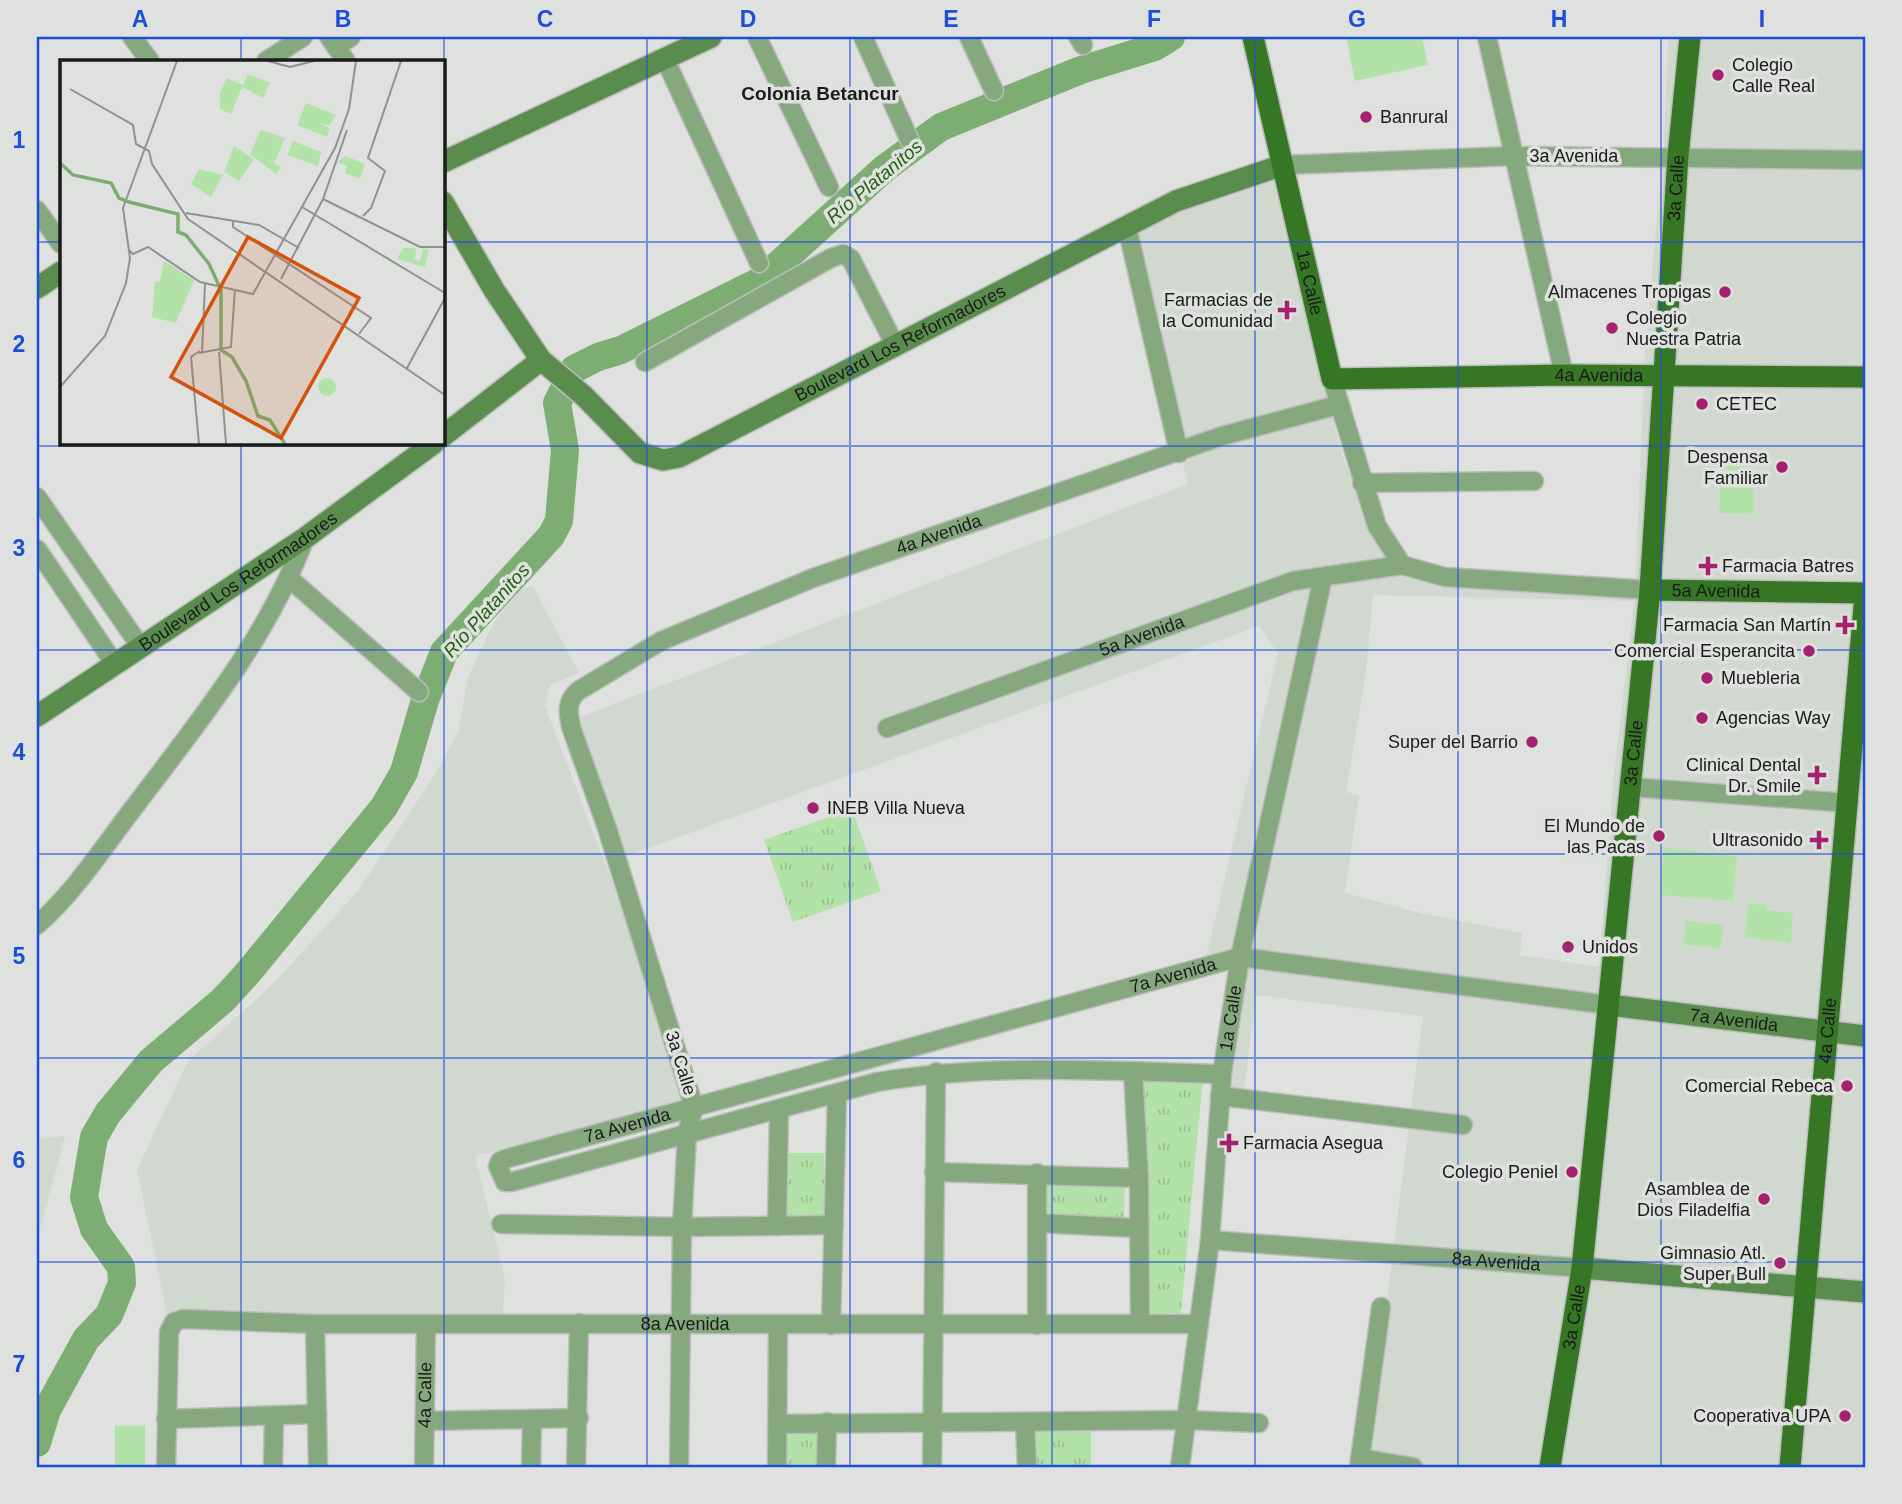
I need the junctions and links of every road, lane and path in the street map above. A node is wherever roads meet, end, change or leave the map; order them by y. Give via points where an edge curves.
1 (132, 37) edge
2 (303, 37) edge
3 (711, 37) edge
4 (757, 37) edge
5 (863, 37) edge
6 (968, 37) edge
7 (1253, 37) edge
8 (1487, 37) edge
9 (1690, 37) edge
10 (665, 59) junction
11 (149, 60) edge
12 (268, 60) edge
13 (994, 91) dead end
14 (910, 141) dead end
15 (1513, 156) junction
16 (1678, 156) junction
17 (1865, 160) edge
18 (444, 162) edge
19 (1283, 165) junction
20 (829, 187) dead end
21 (444, 204) edge
22 (37, 210) edge
23 (1127, 227) junction
24 (60, 243) edge
25 (759, 263) dead end
26 (60, 273) edge
27 (37, 288) edge
28 (894, 345) junction
29 (544, 362) junction
30 (645, 362) dead end
31 (1564, 375) junction
32 (1665, 376) junction
33 (1865, 377) edge
34 (1332, 379) junction
35 (1338, 405) junction
36 (444, 435) edge
37 (433, 444) edge
38 (1179, 453) junction
39 (1534, 481) dead end
40 (1362, 484) junction
41 (37, 497) edge
42 (305, 538) junction
43 (37, 549) edge
44 (1402, 565) junction
45 (1323, 577) junction
46 (290, 579) junction
47 (1650, 590) junction
48 (1865, 594) edge
49 (140, 646) junction
50 (114, 663) junction
51 (1863, 675) edge
52 (419, 692) dead end
53 (37, 716) edge
54 (569, 716) joint
55 (887, 728) dead end
56 (1630, 787) junction
57 (1849, 803) junction
58 (37, 925) edge
59 (1240, 957) junction
60 (1609, 1005) junction
61 (1827, 1032) junction
62 (1865, 1036) edge
63 (1133, 1071) junction
64 (936, 1072) junction
65 (1222, 1074) junction
66 (837, 1093) junction
67 (1220, 1097) junction
68 (694, 1107) junction
69 (779, 1109) junction
70 (1463, 1125) dead end
71 (687, 1133) junction
72 (934, 1172) junction
73 (1037, 1173) junction
74 (1139, 1178) junction
75 (1037, 1223) junction
76 (501, 1224) dead end
77 (834, 1225) junction
78 (777, 1226) junction
79 (682, 1227) junction
80 (1138, 1228) junction
81 (1210, 1240) junction
82 (1582, 1268) junction
83 (1804, 1287) junction
84 (1865, 1292) edge
85 (1381, 1307) dead end
86 (681, 1323) junction
87 (315, 1324) junction
88 (426, 1324) junction
89 (579, 1324) junction
90 (932, 1324) junction
91 (1140, 1324) junction
92 (1197, 1324) junction
93 (778, 1325) junction
94 (831, 1325) junction
95 (1037, 1325) junction
96 (317, 1415) junction
97 (274, 1416) junction
98 (579, 1418) junction
99 (166, 1419) junction
100 (532, 1419) junction
101 (1186, 1420) junction
102 (425, 1421) junction
103 (827, 1422) junction
104 (1259, 1423) dead end
105 (779, 1424) junction
106 (1025, 1424) junction
107 (932, 1425) junction
108 (1359, 1463) edge
109 (166, 1467) edge
110 (273, 1467) edge
111 (318, 1467) edge
112 (424, 1467) edge
113 (531, 1467) edge
114 (576, 1467) edge
115 (679, 1467) edge
116 (777, 1467) edge
117 (826, 1467) edge
118 (932, 1467) edge
119 (1027, 1467) edge
120 (1180, 1467) edge
121 (1413, 1467) edge
122 (1550, 1467) edge
123 (1790, 1467) edge

1 - 11 street
2 - 12 street
3 - 10 main road
4 - 20 street
5 - 14 street
6 - 13 street
7 - 19 main road, 1a Calle
8 - 15 street
9 - 16 main road, 3a Calle
10 - 18 main road
10 - 25 street
15 - 16 street, 3a Avenida
15 - 19 street, 3a Avenida
15 - 31 street
16 - 17 street, 3a Avenida
16 - 32 main road, 3a Calle
19 - 23 main road, Boulevard Los Reformadores via 1176,201
19 - 34 main road, 1a Calle
21 - 29 main road, Boulevard Los Reformadores via 494,290
22 - 24 street
23 - 28 main road, Boulevard Los Reformadores
23 - 38 street
26 - 27 main road
28 - 29 main road, Boulevard Los Reformadores via 671,460 640,453
28 - 30 street via 851,259 843,254
29 - 36 main road
31 - 32 main road, 4a Avenida
31 - 34 main road, 4a Avenida
32 - 33 main road, 4a Avenida
32 - 47 main road, 3a Calle
34 - 35 street, 1a Calle
35 - 38 street, 4a Avenida via 1222,436
35 - 40 street, 1a Calle
37 - 42 main road, Boulevard Los Reformadores
38 - 54 street, 4a Avenida via 813,578 662,641 578,691 569,702
39 - 40 street
40 - 44 street, 1a Calle via 1377,526
41 - 49 street
42 - 46 street
42 - 49 main road, Boulevard Los Reformadores
43 - 50 street
44 - 45 street, 5a Avenida
44 - 47 street, 5a Avenida via 1445,577
45 - 55 street, 5a Avenida via 1293,581
45 - 59 street, 1a Calle
46 - 52 street
46 - 58 street via 241,665 86,870
47 - 48 main road, 5a Avenida
47 - 56 main road, 3a Calle
48 - 51 main road, 4a Calle
49 - 50 main road, Boulevard Los Reformadores
50 - 53 main road, Boulevard Los Reformadores
51 - 57 main road, 4a Calle
54 - 68 street, 3a Calle
56 - 57 street
56 - 60 main road, 3a Calle
57 - 61 main road, 4a Calle
59 - 60 street, 7a Avenida
59 - 65 street, 1a Calle
59 - 68 street, 7a Avenida
60 - 61 main road, 7a Avenida
60 - 82 main road, 3a Calle
61 - 62 main road, 7a Avenida
61 - 83 main road, 4a Calle
63 - 64 street, 7a Avenida
63 - 65 street, 7a Avenida
63 - 74 street
64 - 66 street, 7a Avenida
64 - 72 street
65 - 67 street, 1a Calle
66 - 69 street, 7a Avenida
66 - 77 street
67 - 70 street
67 - 81 street, 1a Calle
68 - 71 street, 3a Calle
68 - 71 street, 7a Avenida via 499,1161 502,1179 511,1182
69 - 71 street, 7a Avenida
69 - 78 street
71 - 79 street, 3a Calle
72 - 73 street
72 - 90 street
73 - 74 street
73 - 75 street
74 - 80 street
75 - 80 street
75 - 95 street
76 - 79 street
77 - 78 street
77 - 94 street
78 - 79 street
79 - 86 street, 3a Calle
80 - 91 street
81 - 82 street, 8a Avenida
81 - 92 street, 1a Calle
82 - 83 main road, 8a Avenida
82 - 122 main road, 3a Calle
83 - 84 main road, 8a Avenida
83 - 123 main road, 4a Calle
85 - 108 street
86 - 89 street, 8a Avenida
86 - 93 street, 8a Avenida
86 - 115 street, 3a Calle
87 - 88 street, 8a Avenida
87 - 96 street
87 - 99 street, 8a Avenida via 174,1322 169,1332
88 - 89 street, 8a Avenida
88 - 102 street, 4a Calle
89 - 98 street
90 - 94 street, 8a Avenida
90 - 95 street, 8a Avenida
90 - 107 street
91 - 92 street, 8a Avenida
91 - 95 street, 8a Avenida
92 - 101 street, 1a Calle
93 - 94 street, 8a Avenida
93 - 105 street
96 - 97 street
96 - 111 street
97 - 99 street
97 - 110 street
98 - 100 street
98 - 114 street
99 - 109 street
100 - 102 street
100 - 113 street
101 - 104 street
101 - 106 street
101 - 120 street, 1a Calle
102 - 112 street, 4a Calle
103 - 105 street
103 - 107 street
103 - 117 street
105 - 116 street
106 - 107 street
106 - 119 street
107 - 118 street
108 - 121 street

